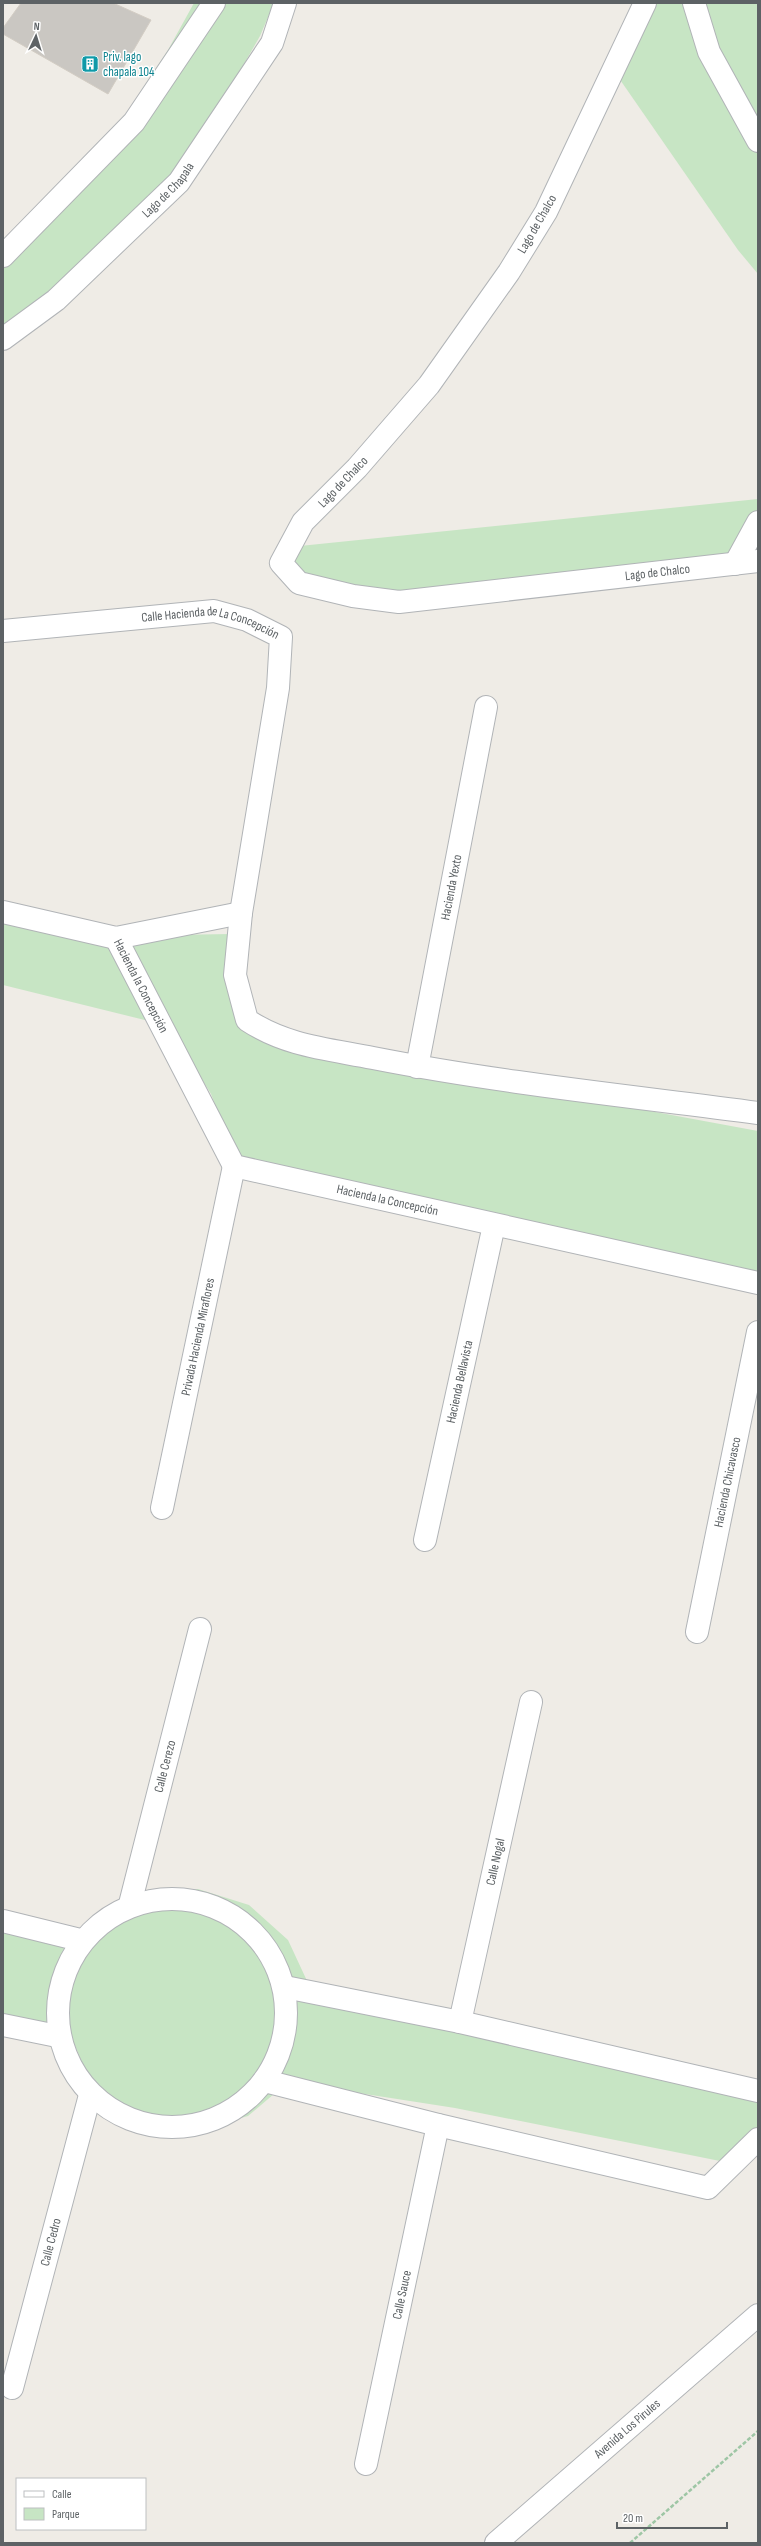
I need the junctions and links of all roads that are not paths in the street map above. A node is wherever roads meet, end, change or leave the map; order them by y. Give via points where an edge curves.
1 (214, 3) edge
2 (285, 3) edge
3 (645, 3) edge
4 (694, 3) edge
5 (758, 141) edge
6 (3, 256) edge
7 (3, 339) edge
8 (758, 522) edge
9 (758, 561) edge
10 (735, 564) junction
11 (3, 631) edge
12 (486, 707) dead end
13 (3, 912) edge
14 (241, 913) junction
15 (116, 938) junction
16 (417, 1066) junction
17 (758, 1113) edge
18 (234, 1166) junction
19 (494, 1224) junction
20 (758, 1283) edge
21 (758, 1332) edge
22 (162, 1508) dead end
23 (425, 1540) dead end
24 (200, 1629) dead end
25 (697, 1632) dead end
26 (531, 1702) dead end
27 (130, 1904) junction
28 (3, 1921) edge
29 (80, 1940) junction
30 (285, 1987) junction
31 (460, 2022) junction
32 (3, 2025) edge
33 (58, 2036) junction
34 (264, 2081) junction
35 (758, 2091) edge
36 (90, 2095) junction
37 (438, 2125) junction
38 (758, 2139) edge
39 (758, 2315) edge
40 (12, 2388) dead end
41 (366, 2464) dead end
42 (496, 2543) edge

1 - 6 street via 134,122
2 - 7 street, Lago de Chapala via 272,42 179,182 56,300
3 - 10 street, Lago de Chalco via 546,212 509,272 419,396 357,468 304,522 281,564 299,583 353,596 399,602
4 - 5 street via 709,52
8 - 10 street
9 - 10 street, Lago de Chalco
11 - 14 street, Calle Hacienda de La Concepción via 214,611 247,620 279,635 278,688
12 - 16 street, Hacienda Yexto
13 - 15 street
14 - 15 street, Hacienda la Concepción
14 - 16 street via 234,975 247,1020 284,1040
15 - 18 street, Hacienda la Concepción
16 - 17 street
18 - 19 street, Hacienda la Concepción
18 - 22 street, Privada Hacienda Miraflores
19 - 20 street, Hacienda la Concepción
19 - 23 street, Hacienda Bellavista
21 - 25 street, Hacienda Chicavasco
24 - 27 street, Calle Cerezo
26 - 31 street, Calle Nogal
27 - 29 street
27 - 30 street via 180,1897 228,1912 266,1945
28 - 29 street
29 - 33 street via 60,1985
30 - 31 street
30 - 34 street via 287,2036
31 - 35 street
32 - 33 street
33 - 36 street via 72,2072
34 - 36 street via 228,2113 180,2128 132,2121
34 - 37 street
36 - 40 street, Calle Cedro
37 - 38 street via 708,2188
37 - 41 street, Calle Sauce
39 - 42 street, Avenida Los Pirules

